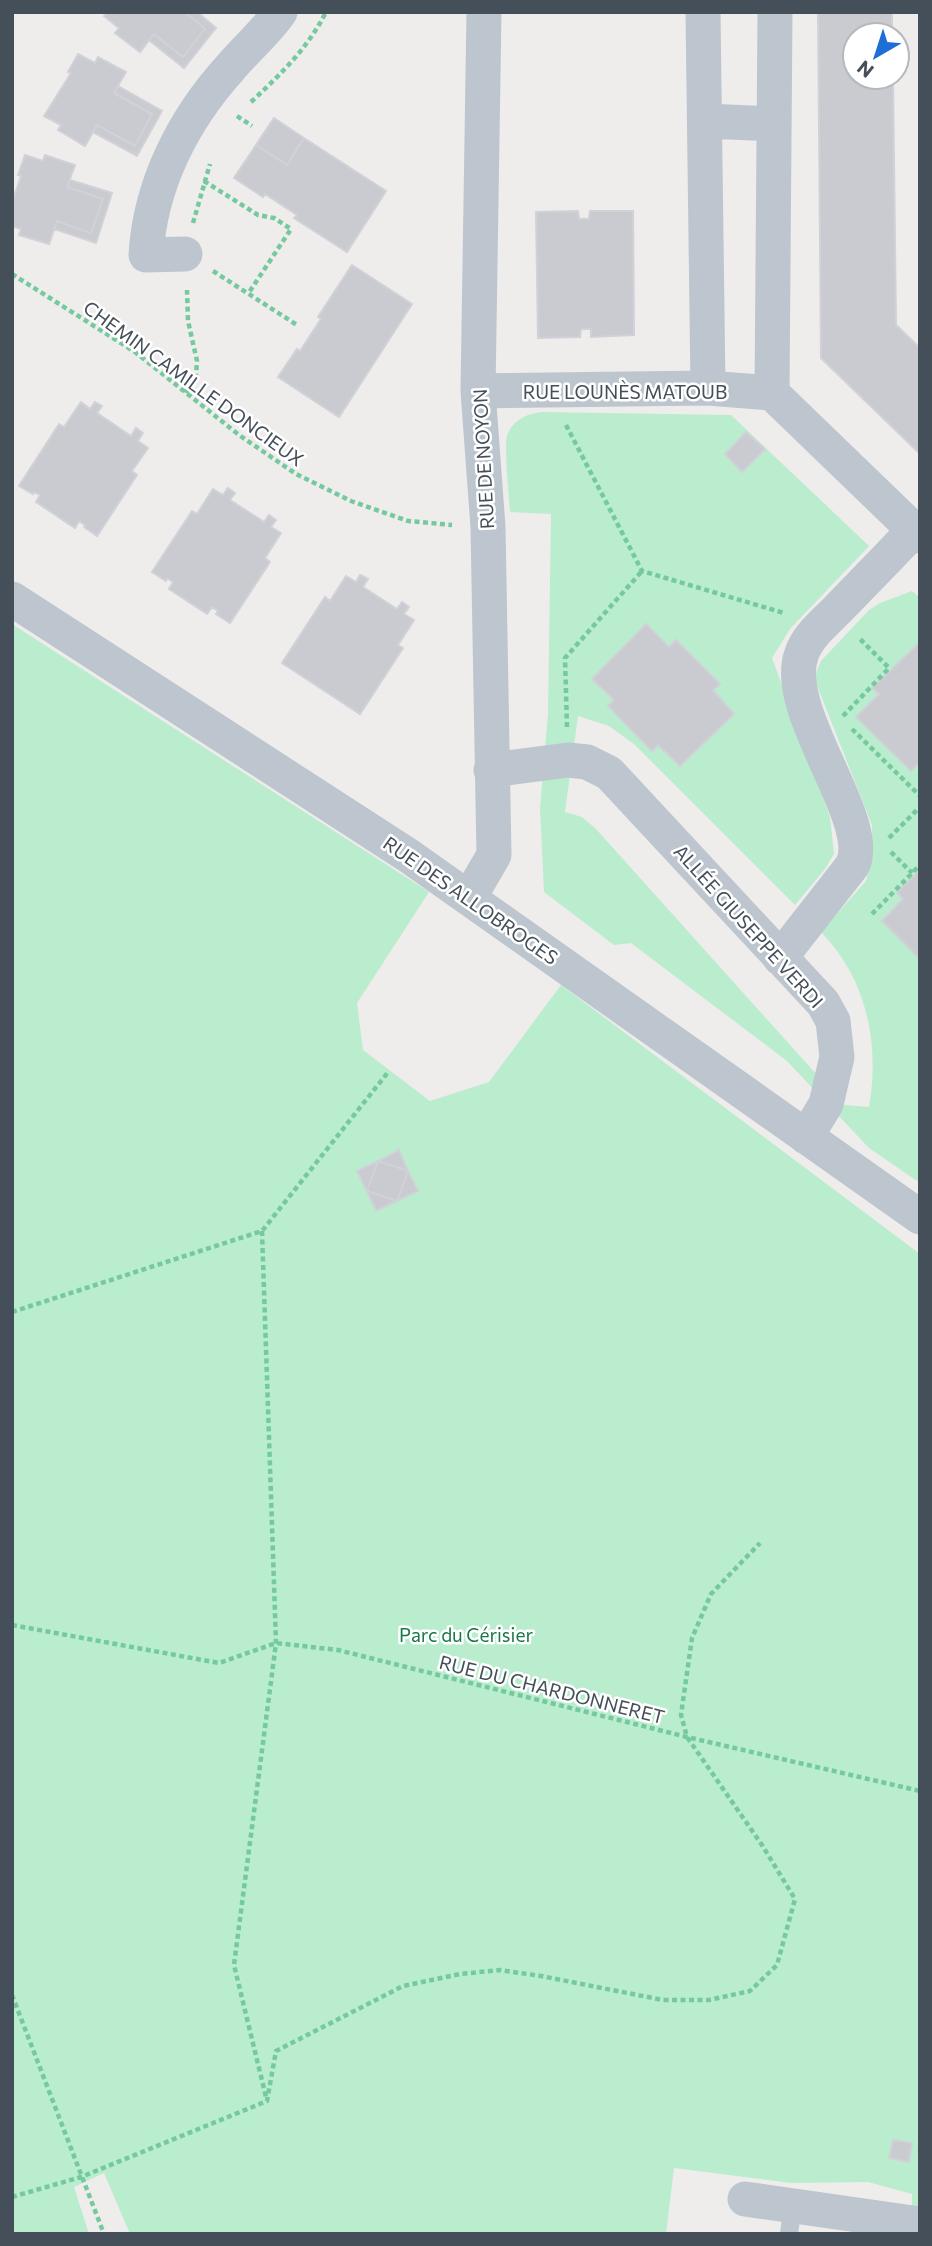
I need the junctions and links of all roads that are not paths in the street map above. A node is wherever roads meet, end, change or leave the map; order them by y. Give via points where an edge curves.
1 (280, 12) edge
2 (484, 12) edge
3 (703, 12) edge
4 (775, 12) edge
5 (705, 121) junction
6 (774, 124) junction
7 (185, 254) road end
8 (708, 388) junction
9 (478, 391) junction
10 (772, 393) junction
11 (917, 533) edge
12 (12, 599) edge
13 (491, 770) junction
14 (469, 898) junction
15 (780, 958) junction
16 (806, 1137) junction
17 (920, 1217) edge
18 (745, 2199) dead end
19 (791, 2219) edge
20 (920, 2224) edge

1 - 7 street via 193,115 162,174 146,255
2 - 9 street, RUE DE NOYON
3 - 5 street
4 - 6 street
5 - 6 street
5 - 8 street
6 - 10 street
8 - 9 street, RUE LOUNÈS MATOUB
8 - 10 street, RUE LOUNÈS MATOUB
9 - 13 street, RUE DE NOYON via 488,527
10 - 11 street
11 - 15 street via 826,621 802,653 798,677 802,701 830,730 855,841 855,860
12 - 14 street, RUE DES ALLOBROGES
13 - 14 street, RUE DE NOYON via 494,855
13 - 15 street, ALLÉE GIUSEPPE VERDI via 568,760 587,762 609,773
14 - 16 street, RUE DES ALLOBROGES
15 - 16 street, ALLÉE GIUSEPPE VERDI via 823,1003 833,1021 837,1056 826,1104
16 - 17 street, RUE DES ALLOBROGES
18 - 19 street
19 - 20 street

